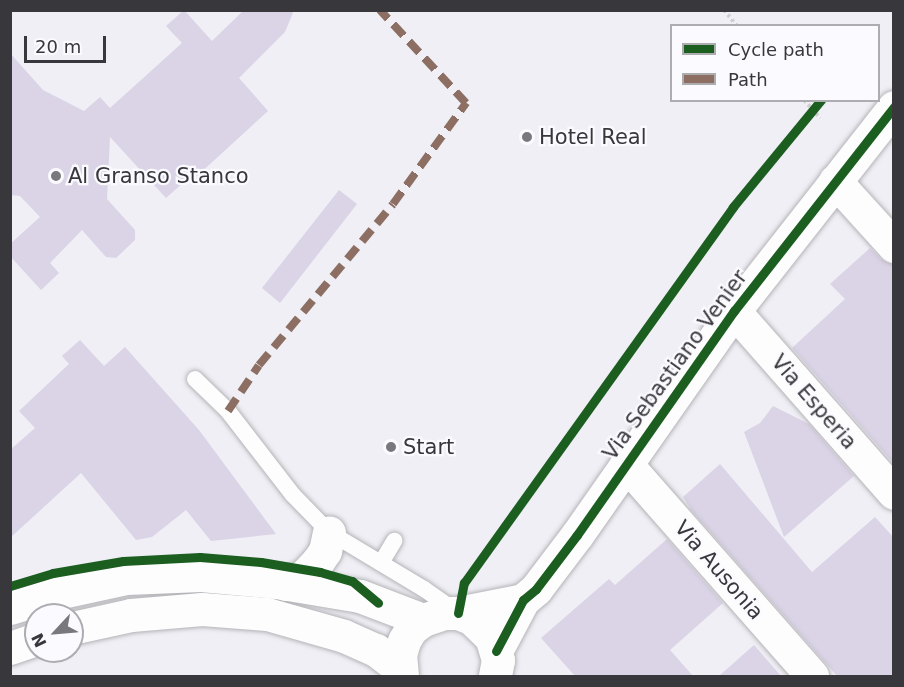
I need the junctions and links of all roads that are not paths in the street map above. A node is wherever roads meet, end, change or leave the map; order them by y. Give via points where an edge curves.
1 (894, 107) edge
2 (835, 181) junction
3 (894, 246) edge
4 (734, 311) junction
5 (195, 379) dead end
6 (626, 464) junction
7 (894, 493) edge
8 (329, 532) junction
9 (394, 541) dead end
10 (381, 563) junction
11 (286, 584) junction
12 (524, 600) junction
13 (10, 608) edge
14 (458, 613) junction
15 (423, 620) junction
16 (84, 625) edge
17 (498, 668) edge
18 (401, 673) edge
19 (813, 676) edge

1 - 2 street, Via Sebastiano Venier
2 - 3 street
2 - 4 street, Via Sebastiano Venier
4 - 6 street, Via Sebastiano Venier
4 - 7 street, Via Esperia
5 - 8 lane via 228,411 292,495
6 - 12 street, Via Sebastiano Venier
6 - 19 street, Via Ausonia
8 - 10 lane
8 - 11 street via 318,561 304,576
9 - 10 lane
10 - 14 lane
11 - 13 street via 201,575 126,578
11 - 15 street via 360,596
12 - 14 street
12 - 17 street, Via Sebastiano Venier
14 - 15 street
14 - 17 street via 482,626 491,637
15 - 18 street via 404,641
16 - 18 street via 131,615 202,609 267,614 344,636 376,650

